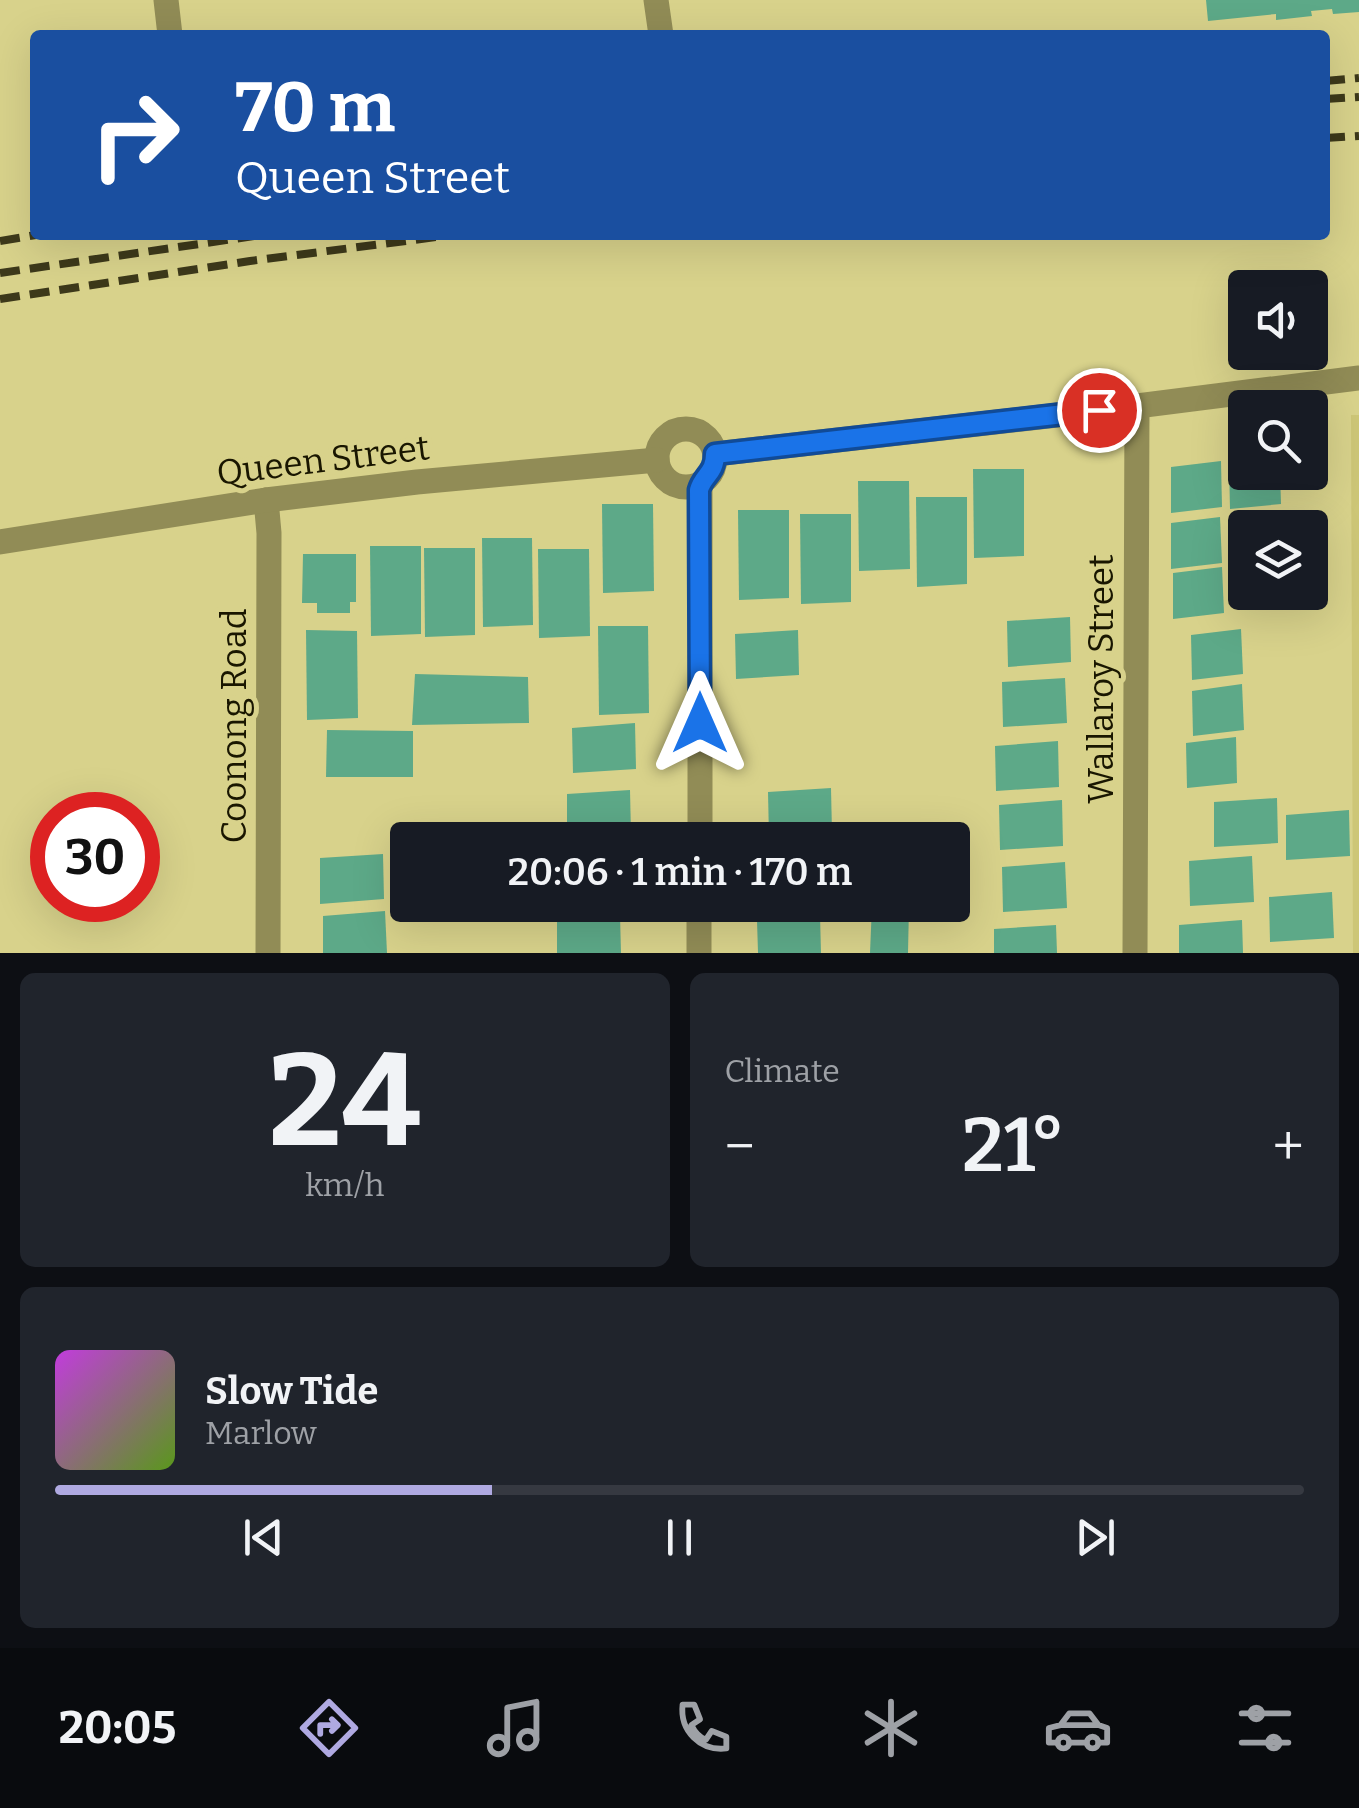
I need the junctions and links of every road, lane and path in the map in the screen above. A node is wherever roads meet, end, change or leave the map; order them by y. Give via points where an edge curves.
1 (166, 0) edge
2 (656, 0) edge
3 (169, 30) edge
4 (659, 30) edge
5 (1359, 378) edge
6 (1138, 406) junction
7 (715, 454) junction
8 (657, 460) junction
9 (700, 485) junction
10 (266, 500) junction
11 (0, 542) edge
12 (700, 822) edge
13 (699, 922) edge
14 (268, 953) edge
15 (699, 953) edge
16 (1135, 953) edge

1 - 3 street
2 - 4 street
5 - 6 street
6 - 7 street
6 - 16 street, Wallaroy Street
7 - 8 street via 706,436 688,428 663,441
7 - 9 street
8 - 9 street via 673,483
8 - 10 street, Queen Street
9 - 12 street
10 - 11 street, Queen Street
10 - 14 street, Coonong Road
13 - 15 street

